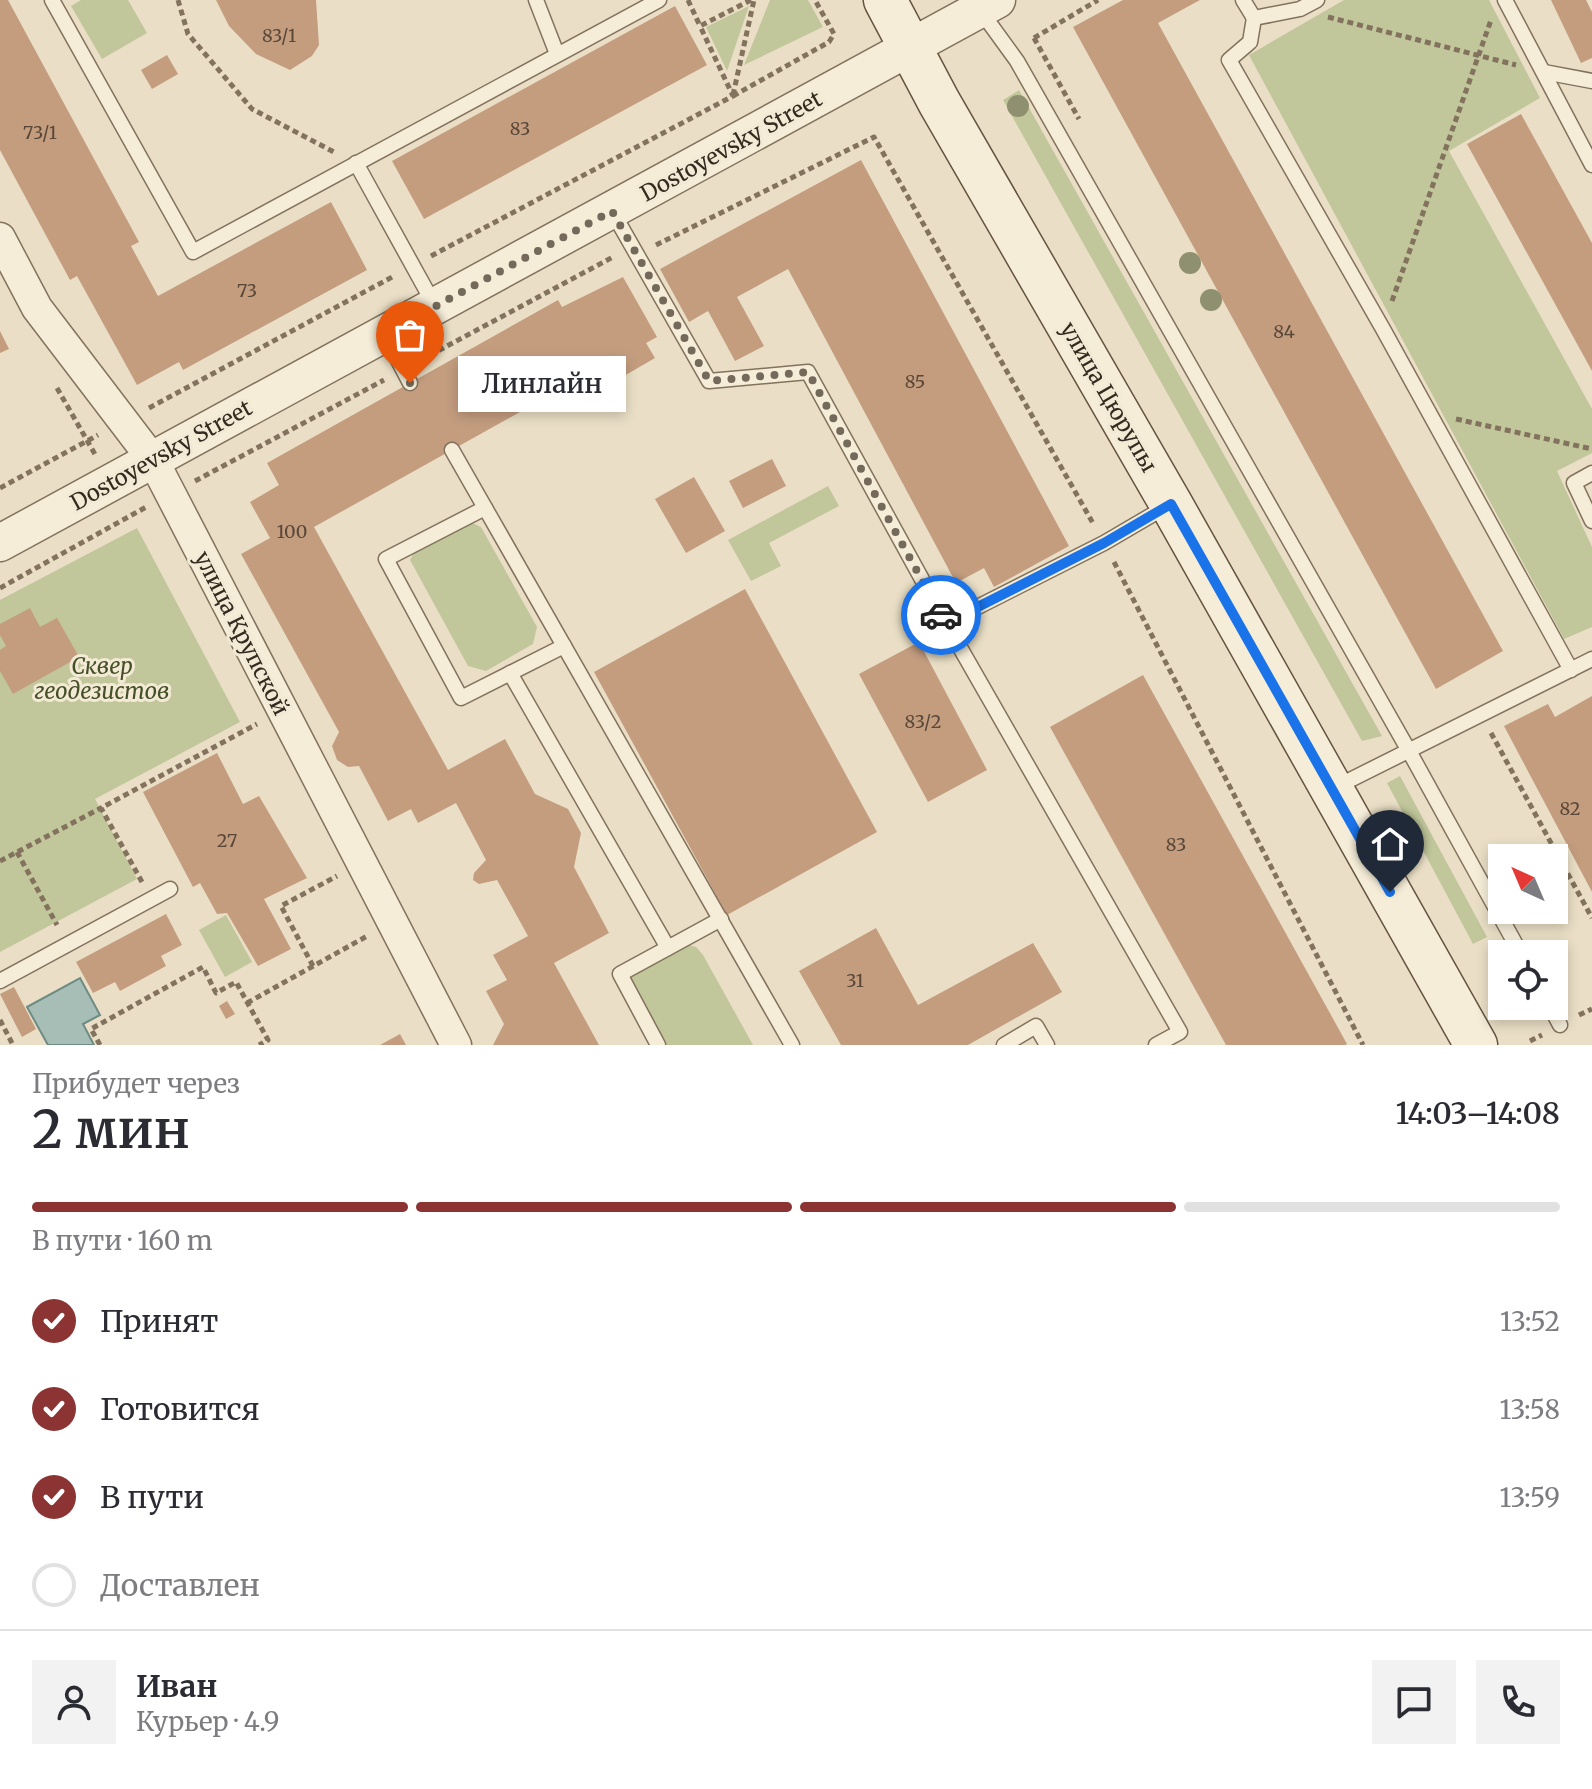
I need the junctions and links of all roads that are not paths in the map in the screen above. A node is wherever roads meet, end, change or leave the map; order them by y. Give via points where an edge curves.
1 (52, 0) edge
2 (536, 0) edge
3 (659, 0) edge
4 (885, 0) edge
5 (1243, 0) edge
6 (1317, 0) edge
7 (1505, 0) edge
8 (988, 5) edge
9 (1254, 18) junction
10 (910, 48) junction
11 (557, 54) junction
12 (1544, 72) junction
13 (1592, 81) edge
14 (356, 163) junction
15 (1592, 165) edge
16 (612, 211) junction
17 (0, 238) edge
18 (435, 307) junction
19 (384, 334) junction
20 (407, 376) road end
21 (452, 450) dead end
22 (153, 460) junction
23 (1592, 473) edge
24 (1171, 504) junction
25 (485, 508) junction
26 (1592, 521) edge
27 (0, 543) edge
28 (946, 623) junction
29 (564, 646) junction
30 (1592, 659) edge
31 (1571, 670) junction
32 (510, 673) junction
33 (1409, 751) junction
34 (1332, 789) junction
35 (170, 889) dead end
36 (721, 919) junction
37 (1513, 940) edge
38 (668, 948) junction
39 (0, 981) edge
40 (1557, 1020) edge
41 (1560, 1025) dead end
42 (456, 1045) edge
43 (658, 1045) edge
44 (792, 1045) edge
45 (1004, 1045) edge
46 (1047, 1045) edge
47 (1156, 1045) edge
48 (1476, 1045) edge

1 - 14 lane via 193,252
2 - 11 lane
3 - 11 lane
4 - 10 main road, улица Цюрупы
5 - 9 lane
6 - 9 lane
7 - 12 lane
8 - 10 street, Dostoyevsky Street
8 - 33 lane
9 - 31 lane via 1250,42 1229,60
10 - 16 street, Dostoyevsky Street
10 - 24 main road, улица Цюрупы
11 - 14 lane
12 - 13 lane
12 - 15 lane
14 - 18 lane
16 - 18 street, Dostoyevsky Street
16 - 28 lane via 709,381 808,372
17 - 22 street, улица Крупской via 37,308
18 - 19 street, Dostoyevsky Street
19 - 20 lane
19 - 22 street, Dostoyevsky Street
21 - 25 lane
22 - 27 street, Dostoyevsky Street
22 - 42 street, улица Крупской
23 - 26 lane via 1574,483
24 - 28 lane
24 - 34 main road, улица Цюрупы
25 - 29 lane
25 - 32 lane via 386,559 461,698
28 - 47 lane via 1180,1032
29 - 32 lane
29 - 36 lane
30 - 31 lane
31 - 33 lane
32 - 38 lane
33 - 34 lane
33 - 37 lane
34 - 48 main road, улица Цюрупы
35 - 39 lane
36 - 38 lane
36 - 44 lane
38 - 43 lane via 620,974
40 - 41 lane
45 - 46 lane via 1036,1026

